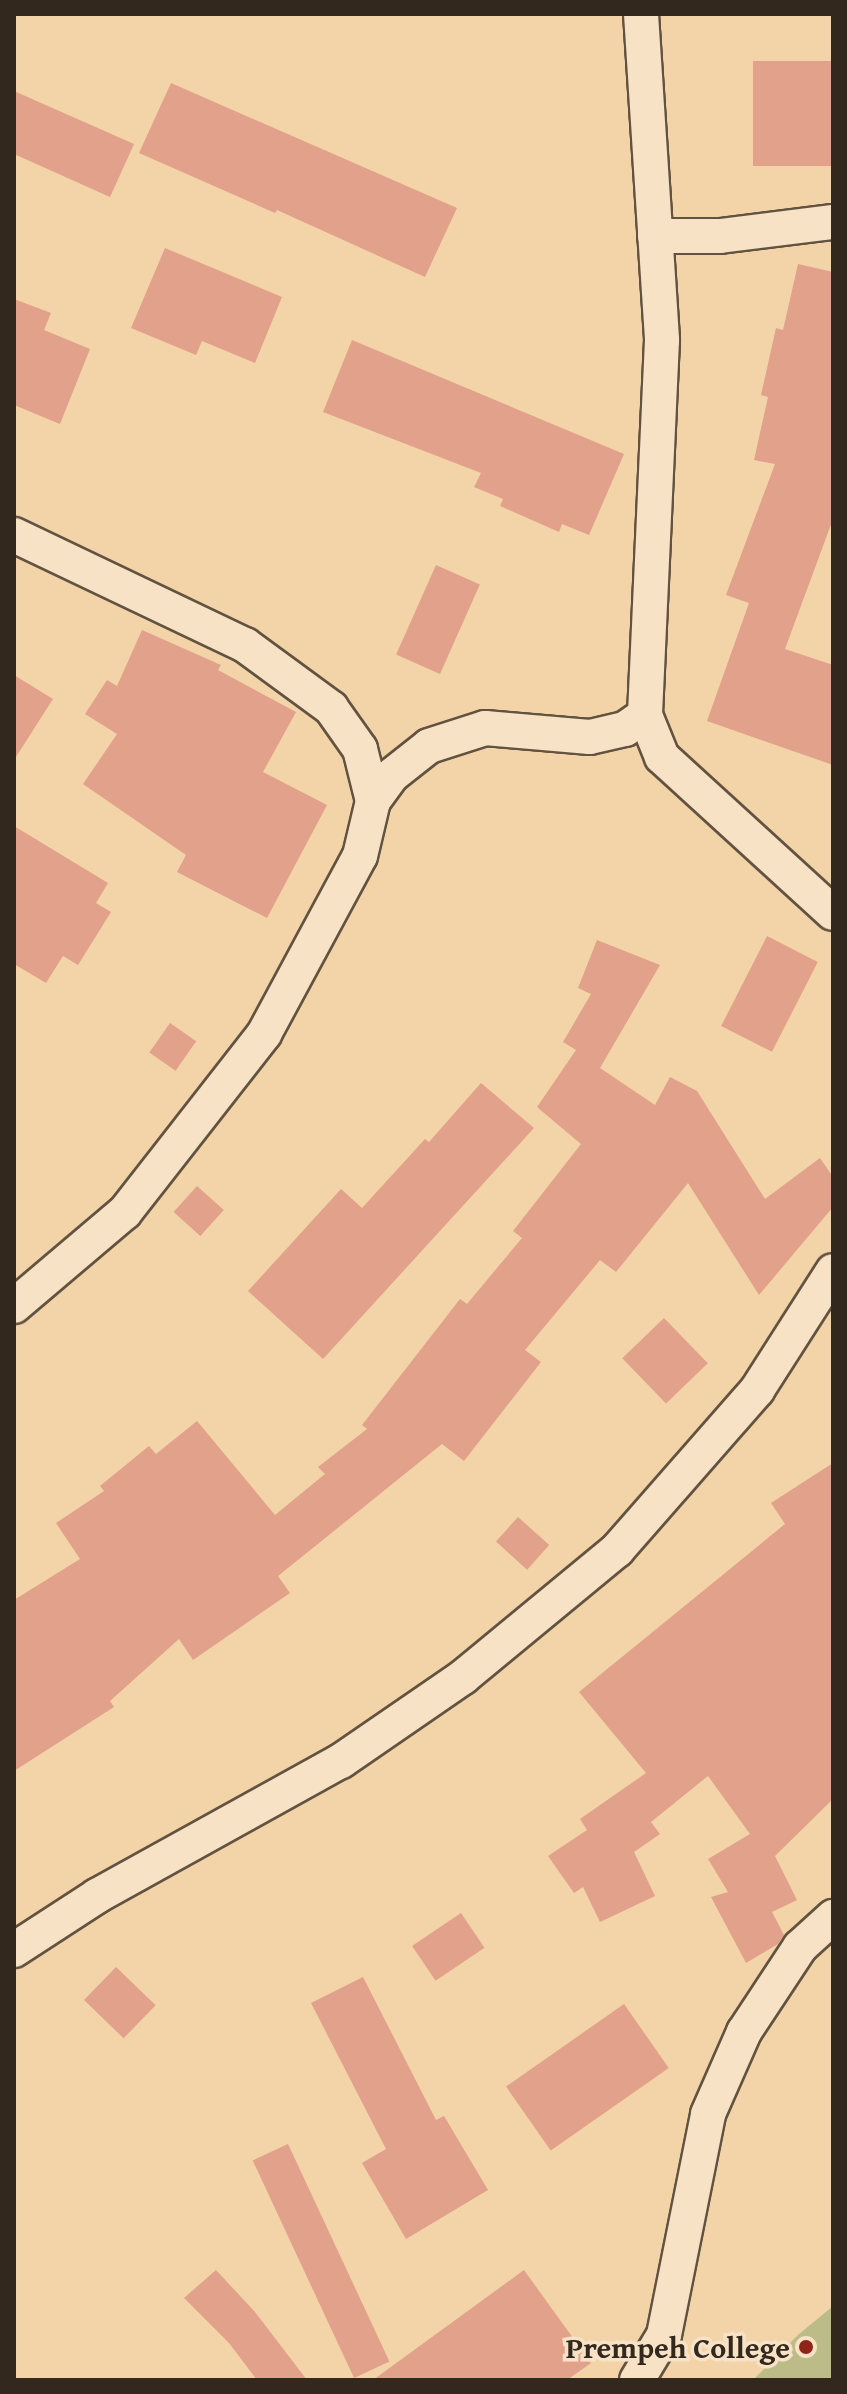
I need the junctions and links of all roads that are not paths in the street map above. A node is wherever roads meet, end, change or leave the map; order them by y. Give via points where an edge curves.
1 (641, 14) edge
2 (833, 222) edge
3 (655, 236) junction
4 (14, 535) edge
5 (645, 715) junction
6 (373, 801) junction
7 (833, 913) edge
8 (833, 1271) edge
9 (14, 1306) edge
10 (833, 1917) edge
11 (14, 1950) edge
12 (637, 2380) edge

1 - 3 street
2 - 3 street via 720,236
3 - 5 street via 662,340
4 - 6 street via 245,645 331,708 360,749
5 - 6 street via 625,729 590,737 485,728 429,746 391,776
5 - 7 street via 662,757
6 - 9 street via 360,856 264,1034 125,1212
8 - 11 street via 757,1390 605,1560 463,1677 341,1761 97,1896
10 - 12 street via 800,1947 744,2032 708,2114 664,2335

